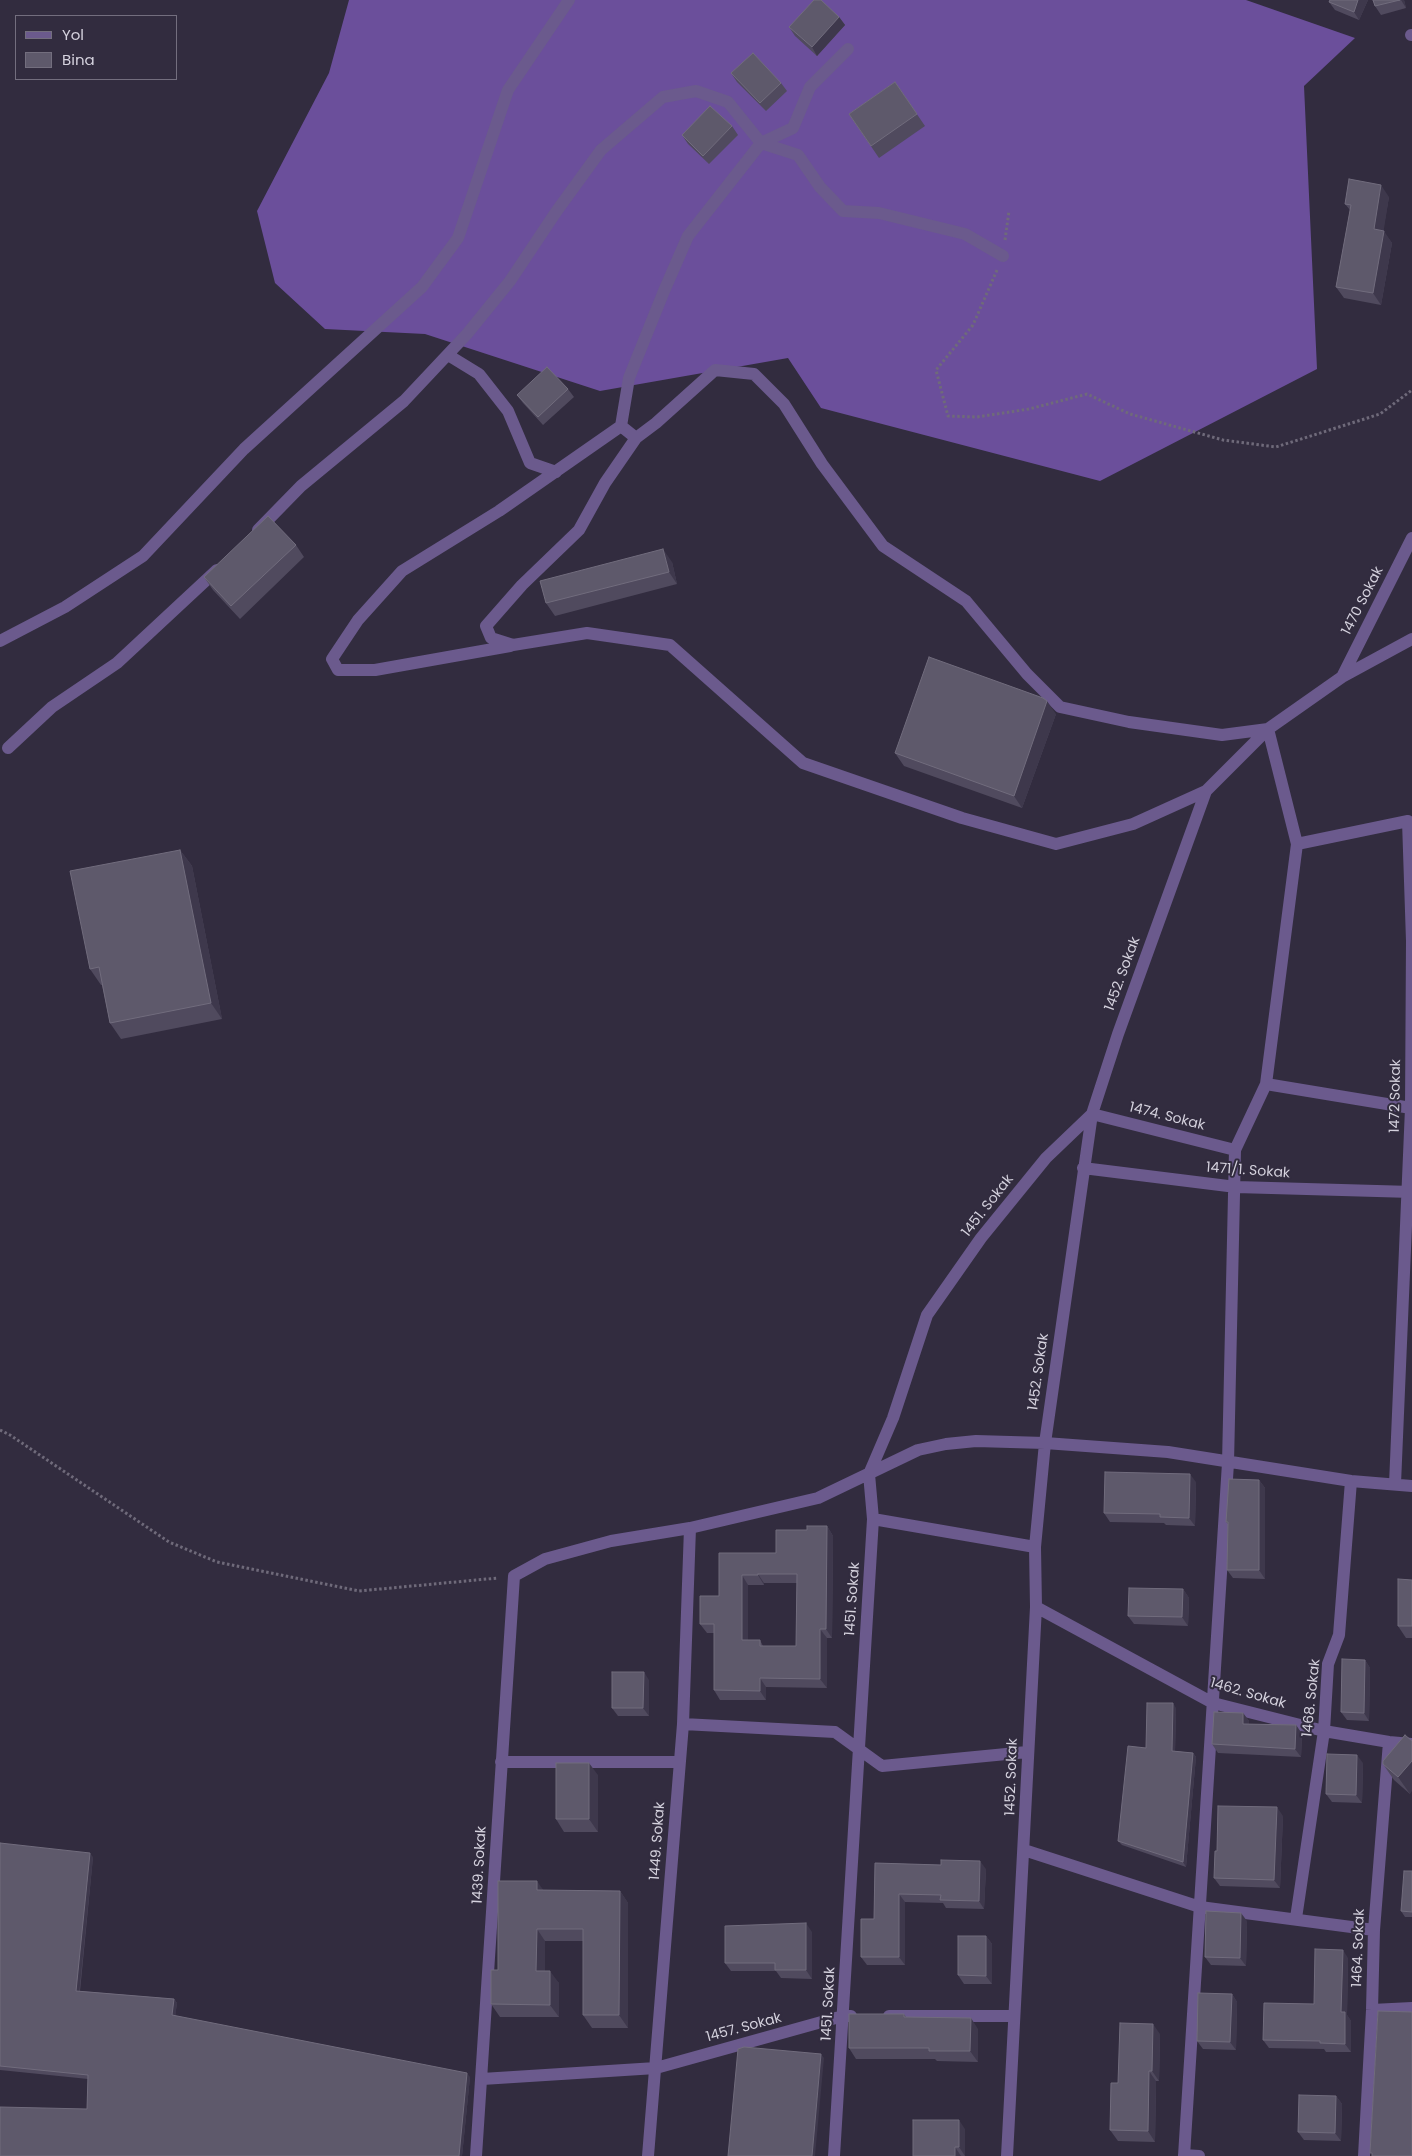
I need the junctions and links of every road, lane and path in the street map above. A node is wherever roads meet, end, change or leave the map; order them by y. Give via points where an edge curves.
1 (569, 0) edge
2 (848, 49) dead end
3 (761, 143) junction
4 (1008, 210) dead end
5 (1003, 256) junction
6 (448, 355) junction
7 (1412, 390) edge
8 (621, 426) junction
9 (636, 438) junction
10 (556, 472) junction
11 (1412, 538) edge
12 (248, 539) edge
13 (228, 559) edge
14 (1412, 639) edge
15 (0, 641) edge
16 (513, 646) junction
17 (1342, 677) junction
18 (1268, 729) junction
19 (8, 748) dead end
20 (1206, 791) junction
21 (1297, 844) junction
22 (1266, 1084) junction
23 (1411, 1108) junction
24 (1092, 1114) junction
25 (1235, 1150) junction
26 (1082, 1168) junction
27 (1236, 1187) junction
28 (1410, 1192) edge
29 (0, 1430) edge
30 (1045, 1442) junction
31 (1228, 1463) junction
32 (869, 1474) junction
33 (1351, 1481) junction
34 (1395, 1484) junction
35 (1412, 1486) edge
36 (873, 1519) junction
37 (690, 1528) junction
38 (1035, 1547) junction
39 (514, 1576) junction
40 (1036, 1607) junction
41 (1213, 1702) junction
42 (683, 1724) junction
43 (1324, 1731) junction
44 (1389, 1742) junction
45 (1412, 1744) edge
46 (857, 1750) junction
47 (1027, 1752) junction
48 (501, 1762) junction
49 (679, 1762) junction
50 (1024, 1850) junction
51 (1200, 1907) junction
52 (1296, 1918) junction
53 (1374, 1930) junction
54 (1412, 2008) edge
55 (1372, 2010) junction
56 (843, 2016) junction
57 (1014, 2016) junction
58 (656, 2068) junction
59 (482, 2079) junction
60 (1184, 2155) edge
61 (476, 2156) edge
62 (648, 2156) edge
63 (834, 2156) edge
64 (1007, 2156) edge
65 (1199, 2156) edge
66 (1364, 2156) edge

1 - 15 street via 508,90 458,238 422,287 244,449 143,556 66,606
2 - 3 street via 810,87 793,128
3 - 5 street via 798,155 820,188 843,211 879,212 965,234
3 - 6 street via 728,102 696,91 663,97 601,150 510,280
3 - 8 street via 688,236 629,378
4 - 5 path
5 - 7 path via 973,325 936,370 948,416 977,417 1029,409 1087,394 1130,414 1223,440 1276,447 1380,414
6 - 10 street via 479,374 508,410 530,463
6 - 12 street via 404,401 301,486
8 - 9 street
8 - 10 street
9 - 16 street via 605,483 579,530 522,585 486,626 491,638
9 - 18 street via 715,370 754,374 784,404 822,464 883,546 966,601 1027,674 1060,707 1129,722 1222,735
10 - 16 street via 499,512 402,571 358,620 332,659 338,670 375,670
11 - 17 street, 1470 Sokak
13 - 19 street via 117,663 52,707
14 - 17 street, 1452. Sokak
16 - 20 street via 587,633 670,645 803,763 962,818 1056,844 1133,824
17 - 18 street, 1452. Sokak
18 - 20 street, 1452. Sokak
18 - 21 street
20 - 24 street, 1452. Sokak
21 - 22 street
21 - 23 street, 1472 Sokak via 1408,821 1412,941
22 - 23 street
22 - 25 street
23 - 28 street, 1472 Sokak
24 - 25 street, 1474. Sokak
24 - 26 street, 1452. Sokak
24 - 32 street, 1451. Sokak via 1040,1165 981,1238 927,1315 893,1418
25 - 27 street
26 - 27 street, 1471/1. Sokak
26 - 30 street, 1452. Sokak
27 - 28 street, 1471/1. Sokak
27 - 31 street
28 - 34 street, 1472 Sokak
29 - 39 path via 169,1542 217,1562 359,1591
30 - 31 street via 1168,1452
30 - 32 street via 946,1444 918,1450
30 - 38 street, 1452. Sokak
31 - 33 street
31 - 41 street
32 - 36 street, 1451. Sokak
32 - 37 street via 818,1498
33 - 34 street
33 - 43 street, 1468. Sokak via 1339,1635 1328,1664
34 - 35 street
36 - 38 street
36 - 46 street, 1451. Sokak
37 - 39 street via 611,1541 545,1560
37 - 42 street, 1449. Sokak
38 - 40 street, 1452. Sokak
39 - 48 street, 1439. Sokak
40 - 41 street, 1462. Sokak
40 - 47 street, 1452. Sokak
41 - 43 street, 1462. Sokak
41 - 51 street
42 - 46 street via 835,1732
42 - 49 street, 1449. Sokak
43 - 44 street, 1462. Sokak
43 - 52 street, 1468. Sokak
44 - 45 street, 1462. Sokak
44 - 53 street, 1464. Sokak
46 - 47 street via 882,1766
46 - 56 street, 1451. Sokak
47 - 50 street, 1452. Sokak
48 - 49 street
48 - 59 street, 1439. Sokak
49 - 58 street, 1449. Sokak
50 - 51 street
50 - 57 street, 1452. Sokak
51 - 52 street
51 - 60 street
52 - 53 street
53 - 55 street, 1464. Sokak
54 - 55 street
55 - 66 street, 1464. Sokak
56 - 57 street, 1457. Sokak
56 - 58 street, 1457. Sokak
56 - 63 street, 1451. Sokak
57 - 64 street, 1452. Sokak
58 - 59 street, 1457. Sokak
58 - 62 street, 1449. Sokak
59 - 61 street, 1439. Sokak
60 - 65 street

